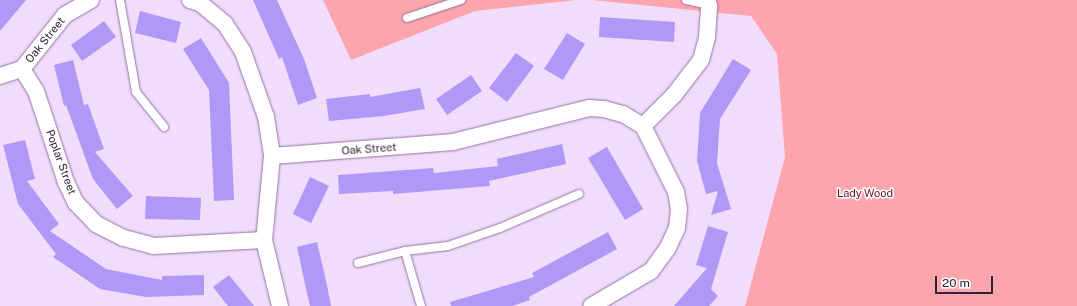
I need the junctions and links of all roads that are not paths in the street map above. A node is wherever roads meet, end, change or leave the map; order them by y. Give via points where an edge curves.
1 (91, 0) edge
2 (120, 0) edge
3 (190, 0) edge
4 (462, 0) edge
5 (686, 0) edge
6 (709, 5) joint
7 (407, 18) dead end
8 (22, 69) junction
9 (0, 76) edge
10 (643, 126) junction
11 (164, 128) dead end
12 (272, 156) junction
13 (579, 194) dead end
14 (264, 240) junction
15 (405, 251) junction
16 (358, 263) dead end
17 (280, 306) edge
18 (421, 306) edge
19 (591, 306) edge

1 - 8 street, Oak Street via 65,15
2 - 11 lane via 136,92
3 - 12 street via 200,3 225,24 243,52 266,117
4 - 7 lane
5 - 6 lane
6 - 10 street via 707,38 701,60 674,95
8 - 9 street
8 - 14 street, Poplar Street via 36,91 66,182 76,203 96,224 124,238 153,246
10 - 12 street, Oak Street via 623,114 589,108 453,142
10 - 19 street via 676,192 677,228 652,271
12 - 14 street
13 - 15 lane via 500,228 448,246
14 - 17 street
15 - 16 lane
15 - 18 lane

